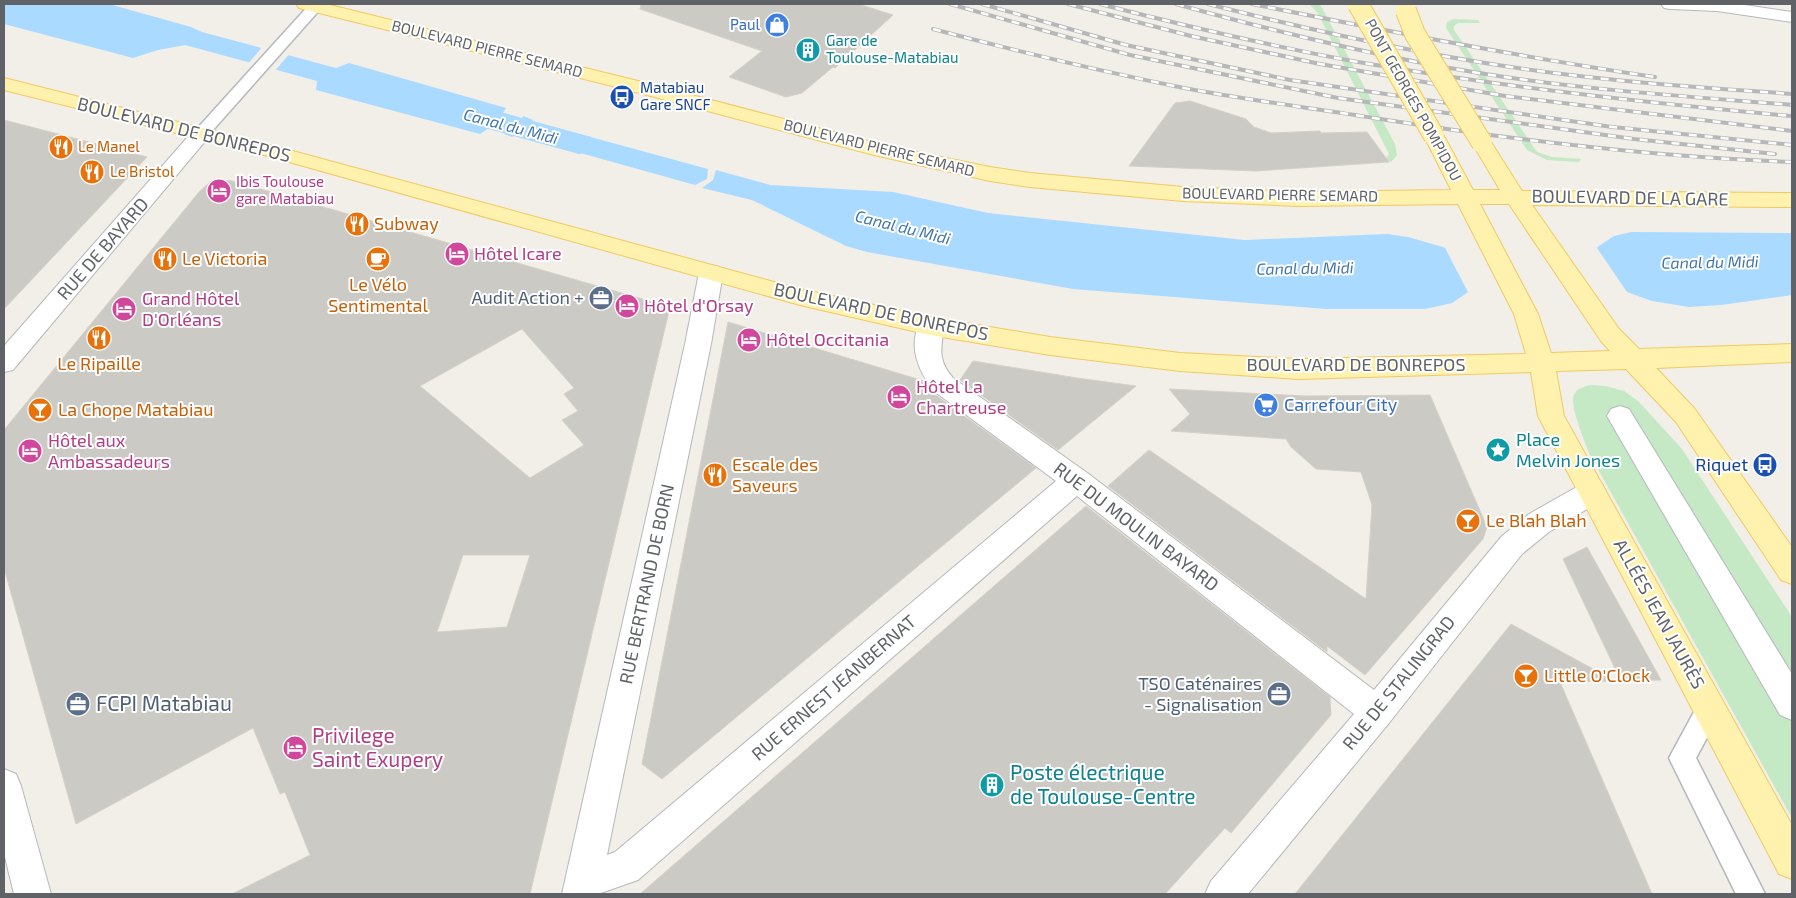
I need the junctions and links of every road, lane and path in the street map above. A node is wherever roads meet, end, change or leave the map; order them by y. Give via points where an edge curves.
1 (1358, 4) edge
2 (1670, 4) edge
3 (310, 5) edge
4 (1406, 7) edge
5 (1766, 8) edge
6 (1792, 17) edge
7 (4, 84) edge
8 (200, 134) junction
9 (1467, 197) junction
10 (1515, 197) junction
11 (1792, 200) edge
12 (711, 273) junction
13 (1526, 314) joint
14 (930, 326) junction
15 (1792, 353) edge
16 (1632, 359) junction
17 (4, 363) edge
18 (1542, 363) junction
19 (1620, 416) dead end
20 (1076, 480) junction
21 (1592, 492) junction
22 (1792, 571) edge
23 (1792, 704) edge
24 (1710, 708) junction
25 (1376, 712) junction
26 (4, 786) edge
27 (1792, 861) edge
28 (582, 887) edge
29 (33, 894) edge
30 (1224, 894) edge
31 (1750, 894) edge

1 - 9 main road, PONT GEORGES POMPIDOU, bridge
2 - 5 street
3 - 8 lane via 256,75
3 - 9 main road, BOULEVARD PIERRE SEMARD via 880,151 990,174 1183,194 1298,199
4 - 10 main road, PONT GEORGES POMPIDOU, bridge via 1414,34
5 - 6 street
7 - 8 main road, BOULEVARD DE BONREPOS
8 - 12 main road, BOULEVARD DE BONREPOS
8 - 17 street, RUE DE BAYARD
9 - 10 main road, BOULEVARD DE LA GARE
9 - 13 main road, PONT GEORGES POMPIDOU
10 - 11 main road, BOULEVARD DE LA GARE
10 - 16 main road, PONT GEORGES POMPIDOU via 1594,314
12 - 14 main road, BOULEVARD DE BONREPOS
12 - 28 street, RUE BERTRAND DE BORN
13 - 18 main road, ALLÉES JEAN JAURÈS
14 - 18 main road, BOULEVARD DE BONREPOS via 1050,346 1180,362 1298,369
14 - 20 street, RUE DU MOULIN BAYARD via 926,356 932,371 944,385
15 - 16 main road, BOULEVARD DE BONREPOS
16 - 18 main road, BOULEVARD DE BONREPOS
16 - 22 main road via 1685,415
18 - 21 main road, ALLÉES JEAN JAURÈS via 1551,416
19 - 23 street
20 - 25 street, RUE DU MOULIN BAYARD
20 - 28 street, RUE ERNEST JEANBERNAT via 625,867
21 - 24 main road, ALLÉES JEAN JAURÈS
21 - 25 street, RUE DE STALINGRAD via 1539,523 1512,545
24 - 27 main road, ALLÉES JEAN JAURÈS
24 - 31 lane via 1682,758
25 - 30 street, RUE DE STALINGRAD
26 - 29 street

